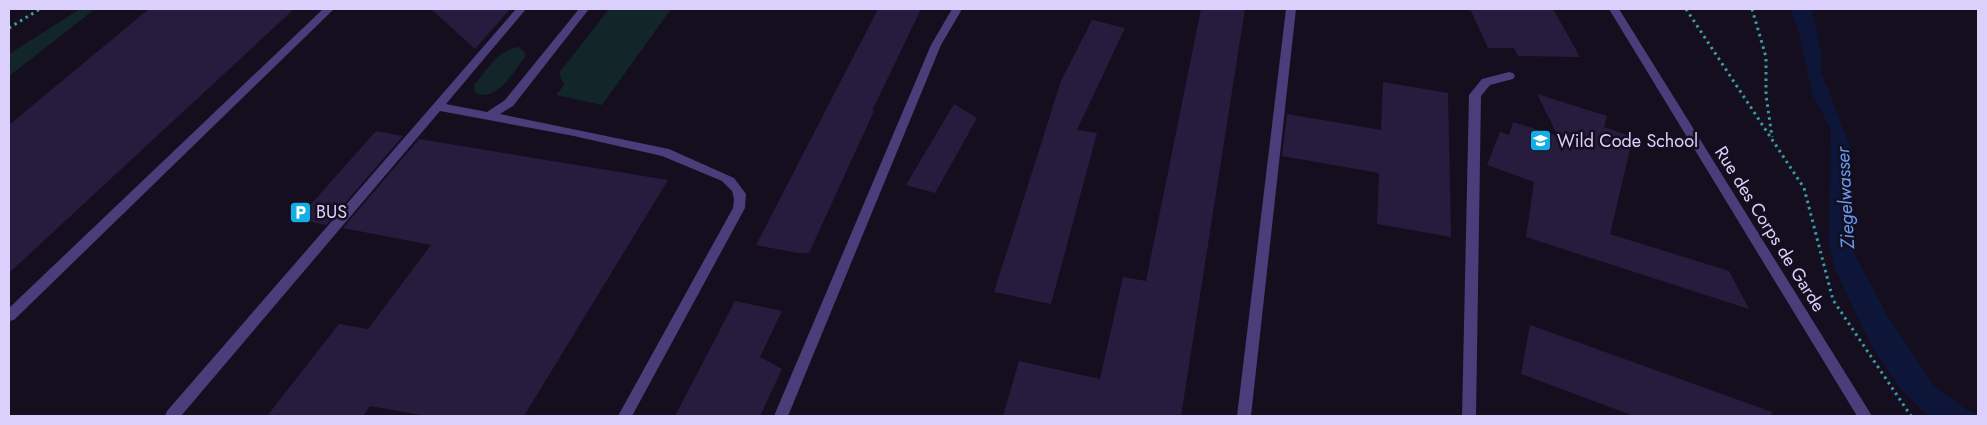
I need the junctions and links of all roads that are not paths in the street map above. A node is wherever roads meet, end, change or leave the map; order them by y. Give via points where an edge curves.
1 (329, 9) edge
2 (522, 9) edge
3 (584, 9) edge
4 (957, 9) edge
5 (1291, 9) edge
6 (1614, 9) edge
7 (1508, 76) dead end
8 (437, 106) junction
9 (489, 116) junction
10 (9, 316) edge
11 (172, 416) edge
12 (626, 416) edge
13 (781, 416) edge
14 (1244, 416) edge
15 (1469, 416) edge
16 (1865, 416) edge

1 - 10 street
2 - 8 street
3 - 9 street via 509,103
4 - 13 street via 936,45
5 - 14 street
6 - 16 street, Rue des Corps de Garde
7 - 15 street via 1486,82 1475,95
8 - 9 street
8 - 11 street
9 - 12 street via 665,152 726,178 740,193 740,208

